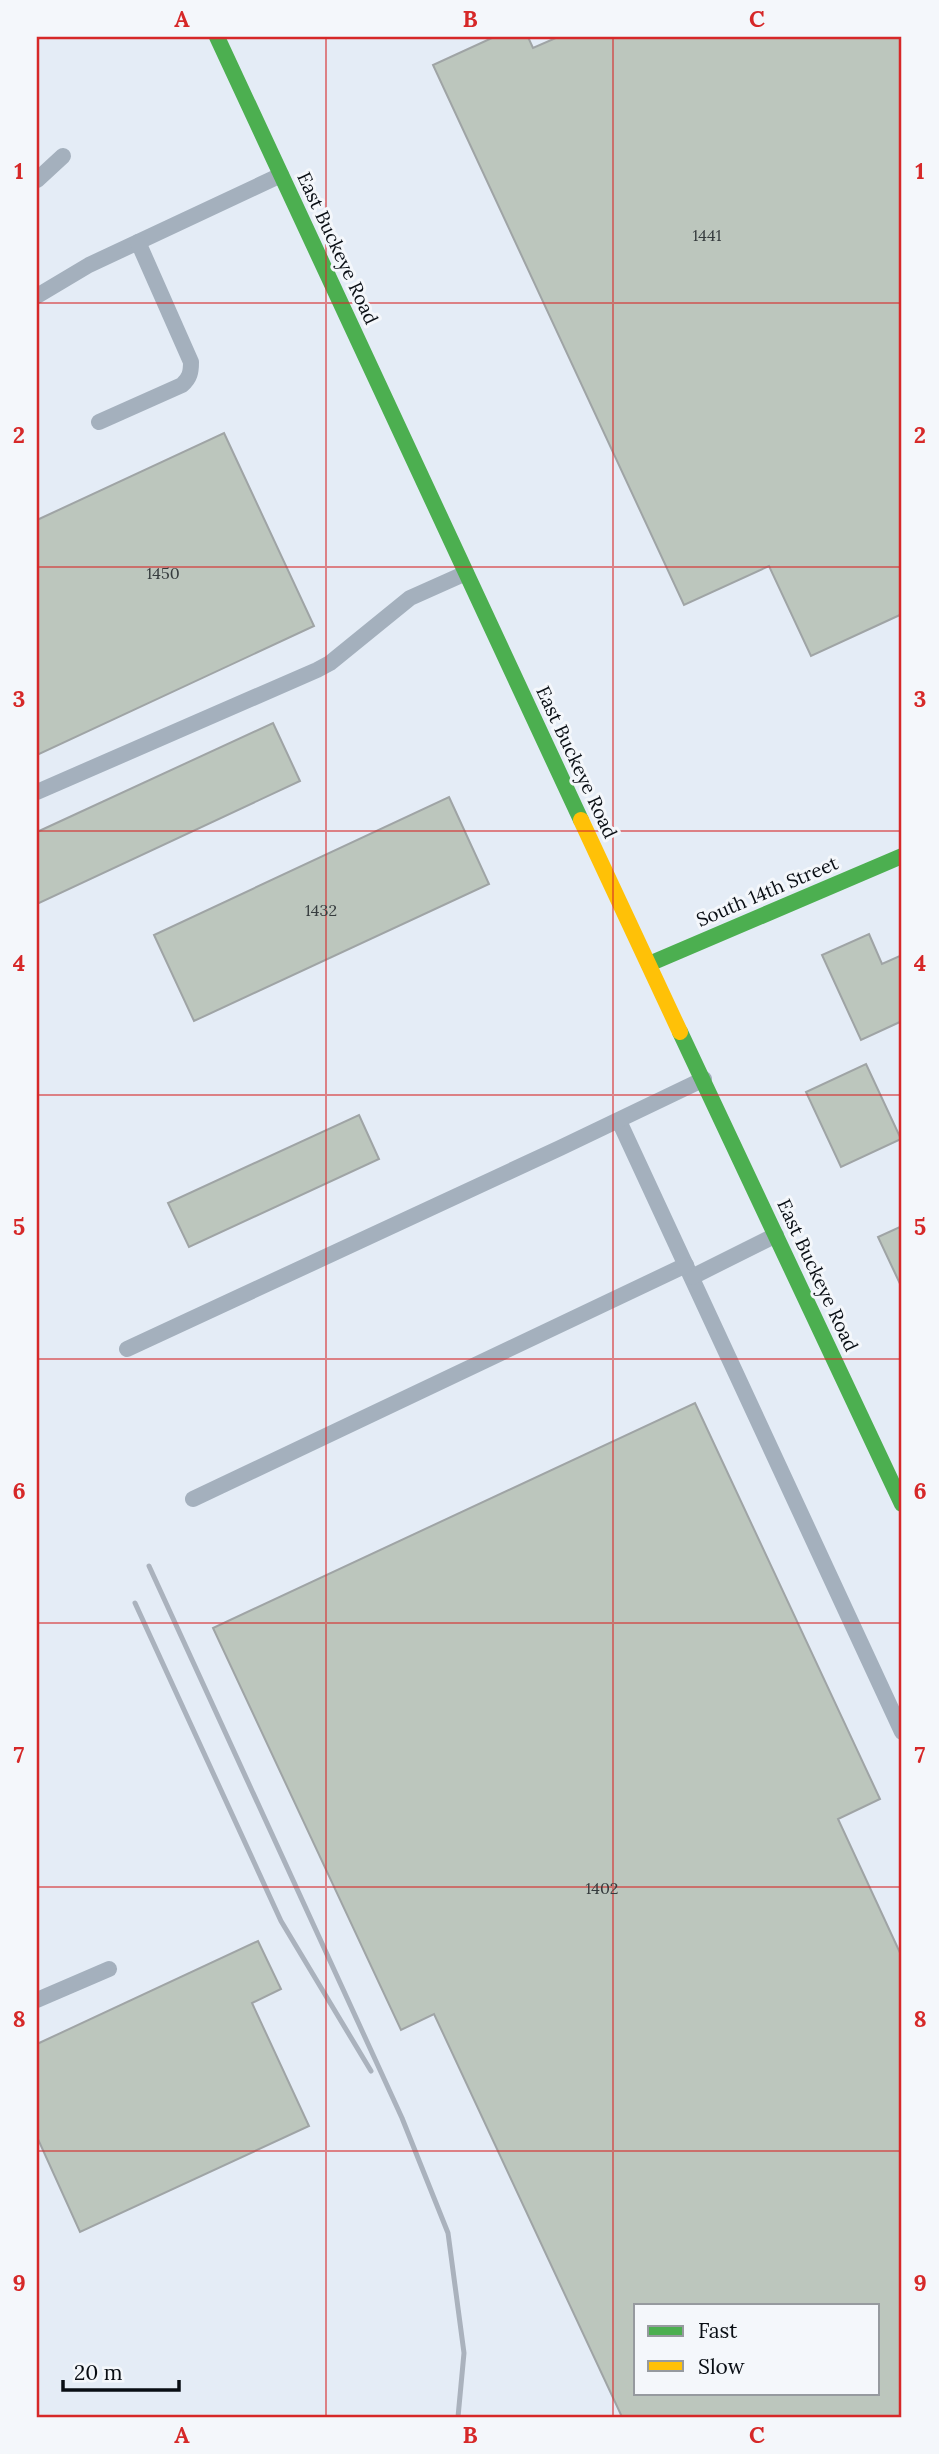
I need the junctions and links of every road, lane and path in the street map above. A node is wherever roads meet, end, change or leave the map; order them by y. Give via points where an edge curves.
1 (217, 37) edge
2 (63, 156) dead end
3 (281, 175) junction
4 (37, 180) edge
5 (138, 242) junction
6 (37, 296) edge
7 (99, 422) dead end
8 (466, 573) junction
9 (37, 792) edge
10 (902, 856) edge
11 (649, 964) junction
12 (704, 1079) junction
13 (618, 1121) junction
14 (776, 1236) junction
15 (689, 1271) junction
16 (127, 1349) dead end
17 (192, 1499) dead end
18 (902, 1504) edge
19 (902, 1732) edge
20 (109, 1969) dead end
21 (37, 2000) edge

1 - 3 main road, East Buckeye Road
2 - 4 lane
3 - 5 lane
3 - 8 main road, East Buckeye Road
5 - 6 lane via 89,264
5 - 7 lane via 191,362 191,373 182,385
8 - 9 lane via 410,598 317,670
8 - 11 main road, East Buckeye Road
10 - 11 main road, South 14th Street
11 - 12 main road, East Buckeye Road
12 - 13 lane
12 - 14 main road, East Buckeye Road
13 - 15 lane
13 - 16 lane
14 - 15 lane
14 - 18 main road, East Buckeye Road
15 - 17 lane
15 - 19 lane
20 - 21 lane

